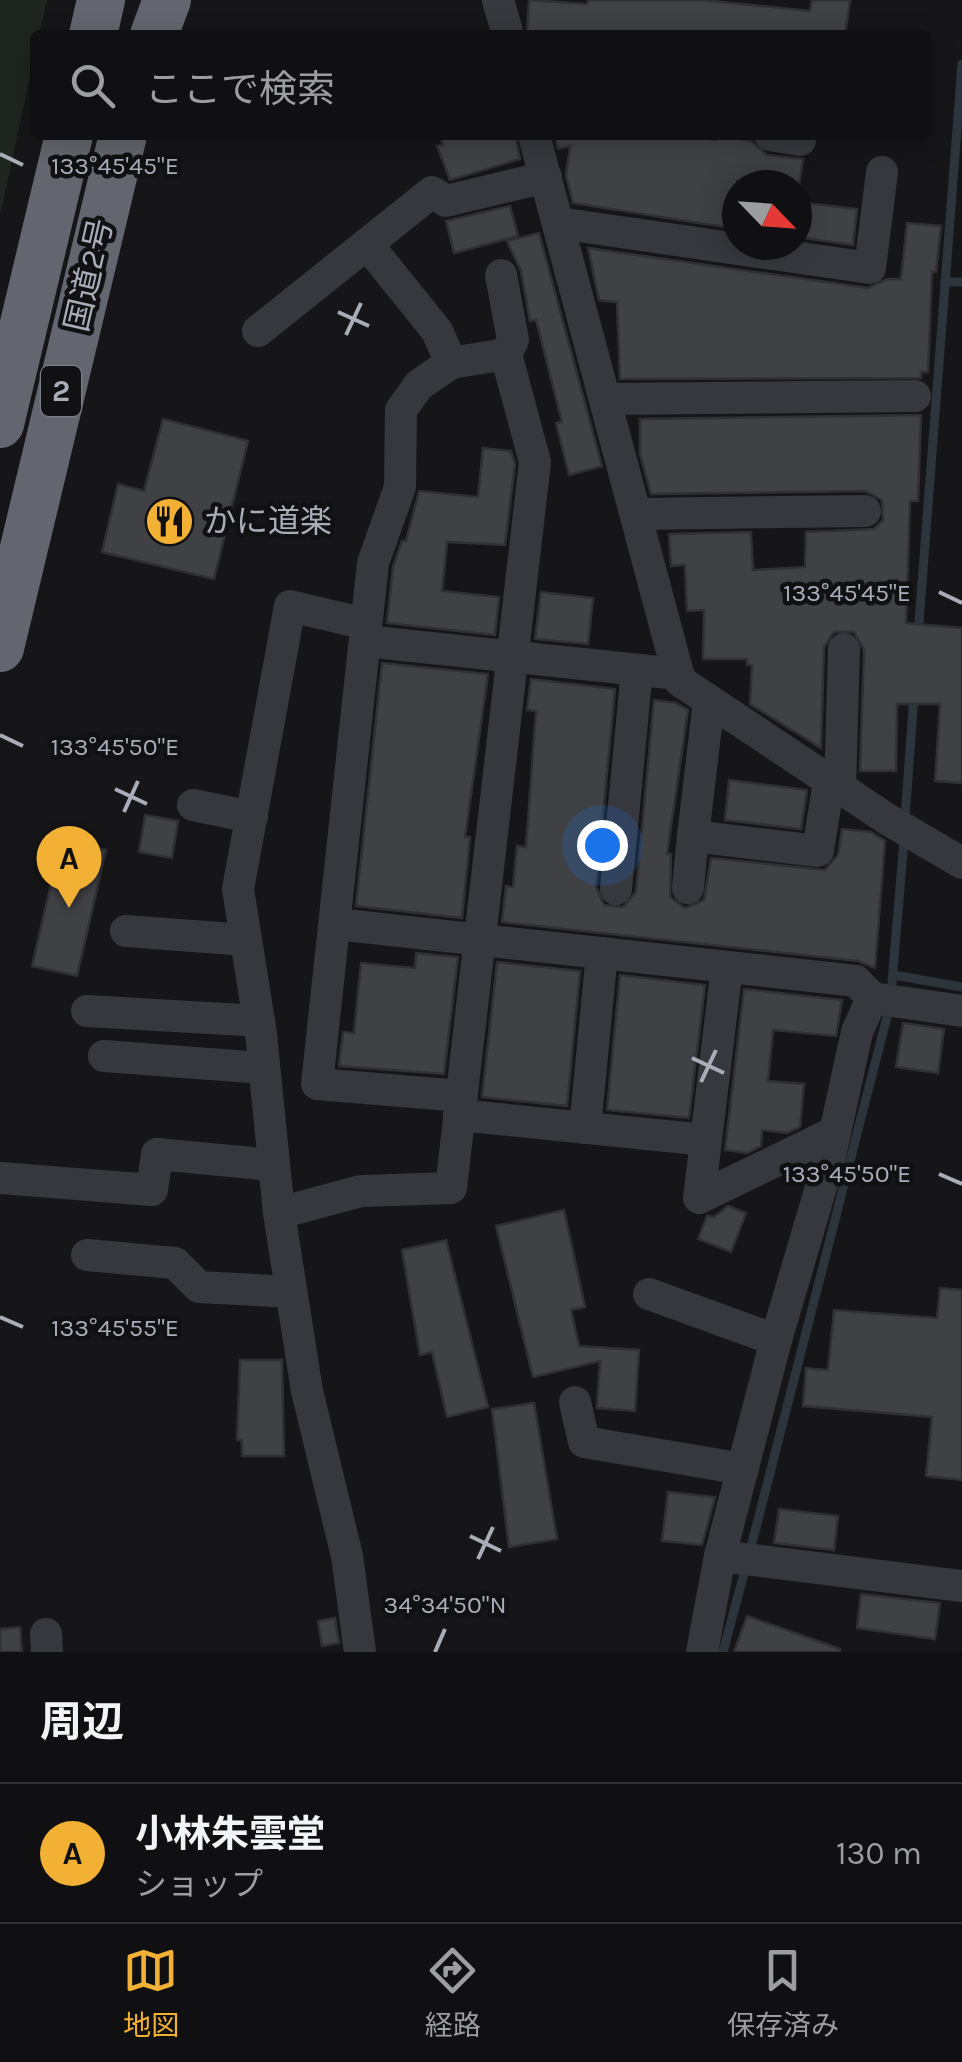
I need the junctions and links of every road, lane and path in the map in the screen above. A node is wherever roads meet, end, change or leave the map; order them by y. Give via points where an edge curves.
1 (102, 0) edge
2 (148, 0) edge
3 (167, 0) edge
4 (498, 0) edge
5 (94, 30) edge
6 (143, 30) edge
7 (156, 30) edge
8 (507, 30) edge
9 (68, 140) edge
10 (122, 140) edge
11 (535, 140) edge
12 (882, 172) dead end
13 (546, 177) junction
14 (558, 224) junction
15 (367, 244) junction
16 (500, 276) dead end
17 (258, 331) dead end
18 (506, 354) junction
19 (451, 363) junction
20 (914, 396) dead end
21 (606, 400) junction
22 (0, 424) edge
23 (864, 510) dead end
24 (636, 514) junction
25 (366, 632) junction
26 (0, 648) edge
27 (844, 649) dead end
28 (512, 656) junction
29 (636, 670) junction
30 (678, 674) junction
31 (710, 701) junction
32 (834, 784) junction
33 (193, 805) dead end
34 (252, 816) junction
35 (692, 836) junction
36 (962, 864) edge
37 (688, 888) dead end
38 (616, 889) dead end
39 (336, 924) junction
40 (126, 931) dead end
41 (246, 940) junction
42 (479, 940) junction
43 (602, 953) junction
44 (728, 967) junction
45 (872, 998) junction
46 (87, 1011) dead end
47 (962, 1011) edge
48 (259, 1021) junction
49 (104, 1056) dead end
50 (263, 1068) junction
51 (461, 1105) junction
52 (585, 1128) junction
53 (835, 1132) junction
54 (706, 1140) junction
55 (274, 1165) junction
56 (0, 1178) edge
57 (278, 1213) junction
58 (88, 1255) dead end
59 (291, 1292) junction
60 (648, 1294) dead end
61 (776, 1340) junction
62 (575, 1402) dead end
63 (743, 1469) junction
64 (720, 1556) junction
65 (962, 1586) edge
66 (360, 1652) edge
67 (702, 1652) edge

1 - 5 highway
2 - 6 highway
3 - 7 highway
4 - 8 street
9 - 22 highway, 国道2号 / 2
10 - 26 highway, 国道2号 / 2
11 - 13 street
12 - 14 street via 870,268
13 - 14 street
13 - 15 street via 446,201 432,192
14 - 21 street
15 - 17 street
15 - 19 street via 437,331
16 - 18 street via 513,340
18 - 19 street
18 - 28 street via 536,462
19 - 25 street via 419,385 401,410 400,487 373,563
20 - 21 street
21 - 24 street
23 - 24 street
24 - 30 street
25 - 28 street
25 - 34 street via 290,606
25 - 39 street
27 - 32 street
28 - 29 street
28 - 42 street
29 - 30 street
29 - 38 street
30 - 31 street
31 - 32 street
31 - 35 street
32 - 35 street via 818,851
32 - 36 street
33 - 34 street
34 - 41 street via 238,889
35 - 37 street
39 - 42 street
39 - 51 street via 317,1084
40 - 41 street
41 - 48 street
42 - 43 street
42 - 51 street
43 - 44 street
43 - 52 street
44 - 45 street via 856,981
44 - 54 street
45 - 47 street
45 - 53 street via 857,1032
46 - 48 street
48 - 50 street
49 - 50 street
50 - 55 street
51 - 52 street
51 - 57 street via 451,1188 361,1191
52 - 54 street
53 - 54 street via 700,1198
53 - 61 street
55 - 56 street via 157,1154 152,1190
55 - 57 street
57 - 59 street
58 - 59 street via 175,1263 199,1287
59 - 66 street via 347,1556
60 - 61 street
61 - 63 street
62 - 63 street via 584,1442
63 - 64 street
64 - 65 street
64 - 67 street

